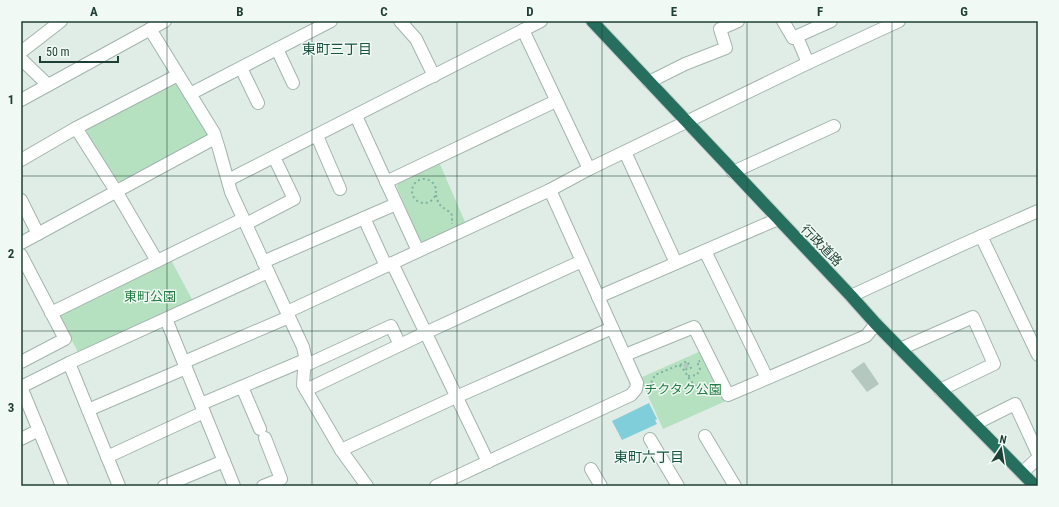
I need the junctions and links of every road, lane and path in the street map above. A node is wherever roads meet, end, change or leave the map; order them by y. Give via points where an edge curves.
1 (61, 21) edge
2 (165, 21) edge
3 (331, 21) edge
4 (400, 21) edge
5 (541, 21) edge
6 (592, 21) edge
7 (738, 21) edge
8 (784, 21) edge
9 (831, 21) edge
10 (899, 21) edge
11 (150, 30) junction
12 (523, 30) junction
13 (796, 37) junction
14 (277, 49) junction
15 (21, 52) edge
16 (21, 59) edge
17 (808, 63) junction
18 (241, 68) junction
19 (178, 75) junction
20 (434, 76) junction
21 (649, 82) junction
22 (293, 83) dead end
23 (48, 85) junction
24 (190, 94) junction
25 (21, 100) edge
26 (556, 100) junction
27 (258, 102) dead end
28 (356, 116) junction
29 (687, 122) junction
30 (834, 126) dead end
31 (76, 128) junction
32 (317, 136) junction
33 (216, 138) junction
34 (624, 152) junction
35 (274, 157) junction
36 (21, 160) edge
37 (589, 169) junction
38 (733, 172) junction
39 (228, 180) junction
40 (386, 182) junction
41 (340, 189) dead end
42 (550, 190) junction
43 (116, 191) junction
44 (436, 194) junction
45 (21, 200) edge
46 (396, 204) junction
47 (1038, 211) edge
48 (364, 218) junction
49 (778, 219) junction
50 (244, 221) junction
51 (38, 234) junction
52 (453, 235) junction
53 (982, 236) junction
54 (21, 243) edge
55 (418, 251) junction
56 (705, 251) junction
57 (21, 255) edge
58 (157, 261) junction
59 (582, 261) junction
60 (676, 263) junction
61 (389, 265) junction
62 (266, 267) junction
63 (851, 296) junction
64 (598, 297) junction
65 (51, 313) junction
66 (288, 314) junction
67 (166, 319) junction
68 (876, 324) junction
69 (612, 328) junction
70 (425, 333) junction
71 (400, 345) junction
72 (900, 349) junction
73 (625, 355) junction
74 (1038, 355) edge
75 (709, 357) junction
76 (21, 362) edge
77 (69, 363) junction
78 (305, 363) junction
79 (185, 365) junction
80 (679, 365) junction
81 (684, 371) junction
82 (718, 375) junction
83 (688, 376) junction
84 (768, 378) junction
85 (21, 387) edge
86 (242, 387) junction
87 (636, 389) junction
88 (306, 390) junction
89 (940, 390) junction
90 (456, 397) junction
91 (202, 408) junction
92 (88, 410) junction
93 (975, 424) junction
94 (39, 430) junction
95 (705, 436) dead end
96 (21, 439) edge
97 (650, 439) dead end
98 (342, 450) junction
99 (1038, 454) edge
100 (107, 457) junction
101 (1038, 458) edge
102 (224, 460) junction
103 (488, 462) junction
104 (591, 469) dead end
105 (1022, 472) junction
106 (62, 486) edge
107 (119, 486) edge
108 (164, 486) edge
109 (234, 486) edge
110 (263, 486) edge
111 (366, 486) edge
112 (436, 486) edge
113 (601, 486) edge
114 (678, 486) edge
115 (735, 486) edge
116 (1035, 486) edge

1 - 15 street
2 - 11 street
3 - 14 street
4 - 20 street via 416,40
5 - 12 street
6 - 21 highway, 行政道路
7 - 21 street via 720,29 726,48
8 - 13 street via 793,38
9 - 13 street
10 - 17 street
11 - 19 street
11 - 23 street
12 - 20 street
12 - 26 street
13 - 17 street
14 - 18 street
14 - 22 street
16 - 23 street
17 - 29 street
18 - 24 street
18 - 27 street
19 - 24 street
19 - 31 street
20 - 28 street
21 - 29 highway, 行政道路
23 - 25 street
24 - 33 street
26 - 37 street
26 - 40 street
28 - 32 street
28 - 40 street
29 - 34 street
29 - 38 highway, 行政道路
30 - 38 street
31 - 36 street
31 - 43 street
32 - 35 street
32 - 41 street
33 - 39 street
33 - 43 street
34 - 37 street
34 - 60 street
35 - 39 street
35 - 50 street via 294,198
37 - 42 street
38 - 49 highway, 行政道路
39 - 50 street
40 - 46 street
42 - 52 street
42 - 59 street
43 - 51 street
43 - 58 street
44 - 44 path via 433,200 421,203 413,195 413,187 418,180 429,180 435,185
44 - 52 path via 439,204 452,215
45 - 51 street
46 - 48 street
46 - 55 street
47 - 53 street
48 - 61 street
48 - 62 street
49 - 56 street
49 - 63 highway, 行政道路
50 - 58 street
50 - 62 street
51 - 54 street
52 - 55 street
53 - 63 street
53 - 74 street
55 - 61 street
56 - 60 street
56 - 84 street
57 - 65 street
58 - 65 street
59 - 64 street
59 - 70 street
60 - 64 street
61 - 66 street
61 - 70 street
62 - 66 street
62 - 67 street
63 - 68 highway, 行政道路
64 - 69 street
65 - 76 street via 65,339
66 - 78 street via 303,347
66 - 79 street
67 - 77 street
67 - 79 street
68 - 72 highway, 行政道路
68 - 84 street via 866,336
69 - 73 street
69 - 90 street
70 - 71 street
70 - 90 street
71 - 78 street via 391,326
71 - 88 street
72 - 89 highway, 行政道路
72 - 89 street via 973,318 994,364
73 - 75 street via 694,327
73 - 87 street via 637,383
75 - 82 street
75 - 83 path via 697,362 700,369 697,375
77 - 85 street
77 - 92 street
78 - 86 street
78 - 88 street via 303,385
79 - 91 street
79 - 92 street
80 - 81 path
80 - 81 path via 687,361 691,368
80 - 87 path via 654,375 649,384
81 - 83 path
82 - 83 path via 702,388 696,386
82 - 84 street via 728,395
85 - 94 street
86 - 91 street
86 - 110 street via 281,479
87 - 103 street via 631,395
88 - 98 street
89 - 93 highway, 行政道路
90 - 98 street
90 - 103 street
91 - 100 street
91 - 102 street
92 - 100 street
93 - 99 street via 1015,404
93 - 105 highway, 行政道路
94 - 96 street
94 - 106 street
95 - 115 street
97 - 114 street
98 - 111 street
100 - 107 street
101 - 105 street
102 - 108 street
102 - 109 street
103 - 112 street
104 - 113 street
105 - 116 highway, 行政道路

